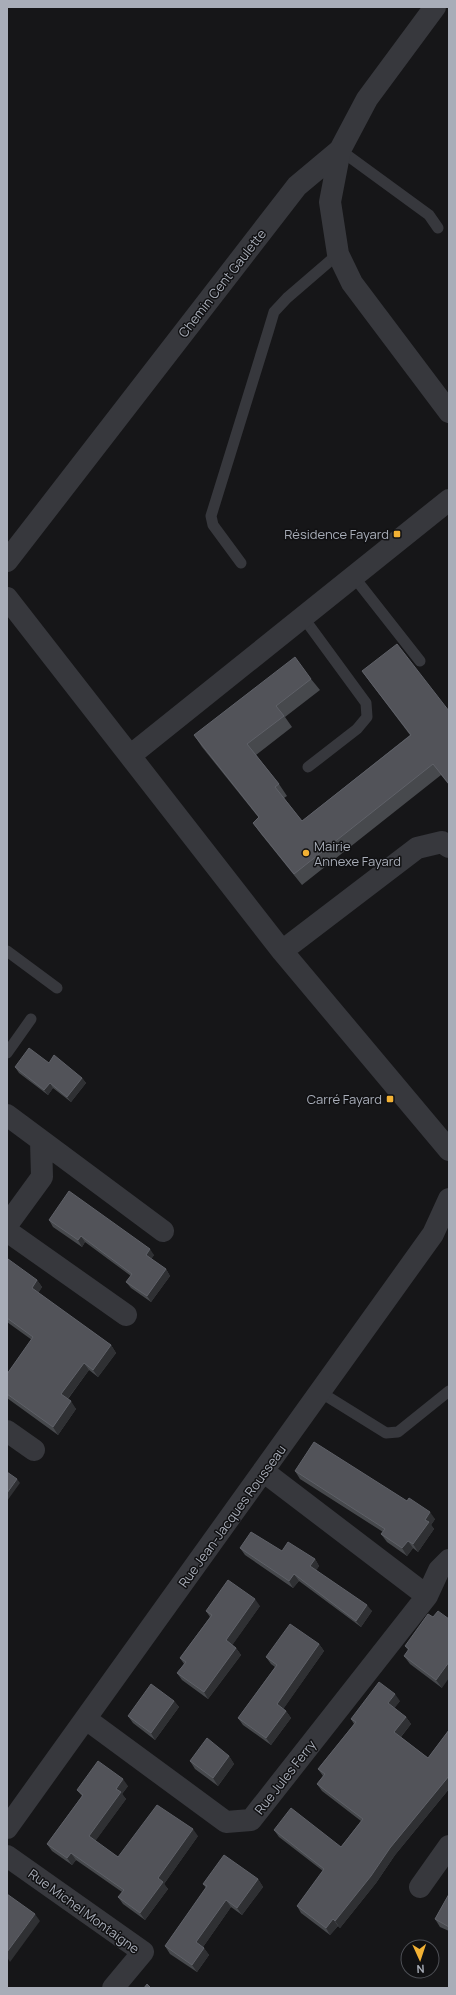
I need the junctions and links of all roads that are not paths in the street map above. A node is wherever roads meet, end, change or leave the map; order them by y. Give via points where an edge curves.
1 (435, 7) edge
2 (340, 150) junction
3 (438, 228) dead end
4 (338, 254) junction
5 (449, 412) edge
6 (449, 500) edge
7 (7, 561) edge
8 (241, 563) dead end
9 (354, 577) junction
10 (7, 598) edge
11 (303, 617) junction
12 (420, 661) dead end
13 (131, 755) junction
14 (308, 767) dead end
15 (449, 847) edge
16 (7, 951) edge
17 (282, 951) junction
18 (57, 988) dead end
19 (32, 1019) dead end
20 (7, 1053) edge
21 (7, 1115) edge
22 (41, 1141) junction
23 (449, 1150) edge
24 (449, 1199) edge
25 (7, 1225) edge
26 (7, 1231) edge
27 (163, 1231) dead end
28 (126, 1315) dead end
29 (449, 1391) edge
30 (320, 1392) junction
31 (7, 1431) edge
32 (34, 1450) dead end
33 (263, 1471) junction
34 (446, 1569) edge
35 (427, 1596) junction
36 (86, 1719) junction
37 (7, 1828) edge
38 (449, 1846) edge
39 (7, 1856) edge
40 (420, 1887) dead end
41 (114, 1988) edge

1 - 2 street, Chemin Cent Gaulette via 367,99
2 - 3 lane via 429,215
2 - 4 street via 330,202
2 - 7 street, Chemin Cent Gaulette via 297,186
4 - 5 street via 352,283
4 - 8 lane via 286,298 274,312 211,516 213,525
6 - 9 street
9 - 11 street
9 - 12 lane
10 - 13 street
11 - 13 street
11 - 14 lane via 366,703 367,717 357,729
13 - 17 street
15 - 17 street via 442,842 417,848
16 - 18 lane
17 - 23 street
19 - 20 lane
21 - 22 street
22 - 25 street via 42,1177
22 - 27 street
24 - 30 street, Rue Jean-Jacques Rousseau via 433,1234
26 - 28 street
29 - 30 lane via 398,1432 386,1433
30 - 33 street, Rue Jean-Jacques Rousseau
31 - 32 street
33 - 35 street
33 - 36 street, Rue Jean-Jacques Rousseau
34 - 35 street, Rue Jules Ferry
35 - 36 street, Rue Jules Ferry via 251,1820 226,1822
36 - 37 street, Rue Jean-Jacques Rousseau
38 - 40 street
39 - 41 street, Rue Michel Montaigne via 143,1952

